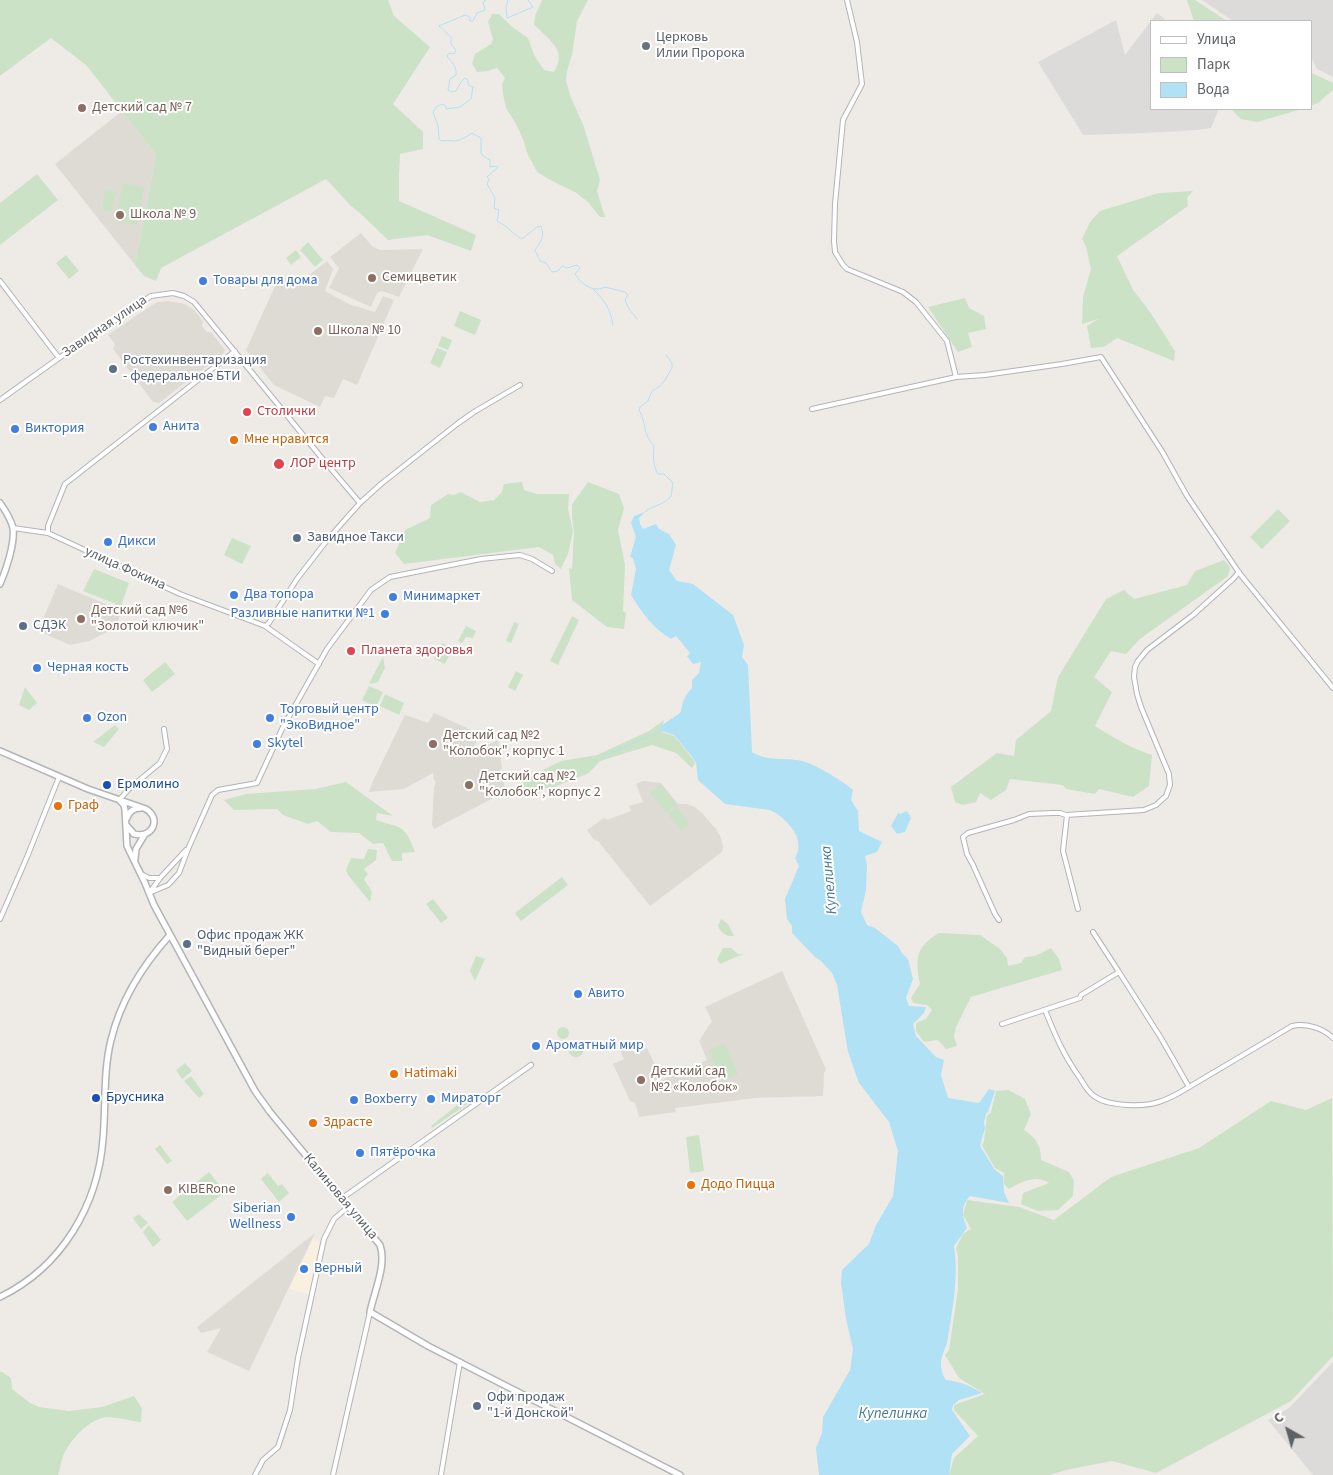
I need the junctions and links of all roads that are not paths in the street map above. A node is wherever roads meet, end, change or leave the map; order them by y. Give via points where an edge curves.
1 (848, 0) edge
2 (0, 280) edge
3 (235, 351) junction
4 (59, 358) junction
5 (956, 377) junction
6 (520, 385) dead end
7 (0, 400) edge
8 (812, 409) dead end
9 (0, 503) edge
10 (360, 503) junction
11 (12, 528) junction
12 (48, 533) junction
13 (552, 570) dead end
14 (1239, 572) junction
15 (0, 584) edge
16 (265, 626) junction
17 (319, 664) junction
18 (1333, 688) edge
19 (164, 729) dead end
20 (0, 751) edge
21 (59, 777) junction
22 (119, 800) junction
23 (142, 808) junction
24 (1067, 815) junction
25 (127, 823) junction
26 (145, 834) junction
27 (188, 849) junction
28 (136, 865) junction
29 (141, 874) junction
30 (160, 878) junction
31 (149, 893) junction
32 (1078, 909) dead end
33 (0, 919) edge
34 (999, 920) dead end
35 (1093, 932) dead end
36 (170, 935) junction
37 (1120, 972) junction
38 (1045, 1010) junction
39 (1002, 1024) dead end
40 (1333, 1038) edge
41 (531, 1065) dead end
42 (1189, 1087) junction
43 (342, 1199) junction
44 (348, 1207) junction
45 (0, 1297) edge
46 (370, 1312) junction
47 (460, 1362) junction
48 (255, 1475) edge
49 (333, 1475) edge
50 (441, 1475) edge
51 (680, 1475) edge

1 - 5 street via 862,84 843,120 835,252 847,269 903,292 916,302 947,341
2 - 4 street
3 - 4 street, Завидная улица via 194,302 173,293 151,296
3 - 10 street, Завидная улица
3 - 12 street via 65,484
4 - 7 street, Завидная улица
5 - 8 street
5 - 14 street via 1101,357 1187,496
6 - 10 street via 457,424
9 - 11 street
10 - 16 street via 328,539
11 - 12 street, улица Фокина
11 - 15 street via 12,544
12 - 16 street, улица Фокина via 180,594
13 - 17 street via 520,555 390,577 371,590
14 - 18 street
14 - 24 street via 1147,650 1135,667 1137,694 1169,774 1166,796 1144,810
16 - 17 street, улица Фокина
17 - 27 street via 282,729 257,784 218,790 212,795
19 - 22 street via 167,749 160,763
20 - 21 street
21 - 22 street
21 - 33 street
22 - 23 street
22 - 25 street, Калиновая улица via 126,810
23 - 25 street via 130,812
23 - 26 street via 152,814 154,822
24 - 32 street via 1062,851
24 - 34 street via 1029,814 963,837 967,854
25 - 26 street via 134,834
25 - 28 street, Калиновая улица via 127,846
26 - 28 street via 136,849
27 - 30 street
27 - 31 street via 175,878 168,885
28 - 29 street, Калиновая улица
29 - 30 street
29 - 31 street, Калиновая улица
30 - 31 street
31 - 36 street, Калиновая улица
35 - 37 street
36 - 43 street, Калиновая улица via 258,1096
36 - 45 street via 132,984 116,1022 106,1074 102,1153 85,1211 47,1263
37 - 38 street via 1080,998
37 - 42 street
38 - 39 street
38 - 42 street via 1065,1058 1088,1090 1099,1099 1120,1105 1156,1104
40 - 42 street via 1306,1025 1292,1026
41 - 43 street
43 - 44 street, Калиновая улица
44 - 46 street, Калиновая улица via 382,1251
44 - 48 street via 334,1218 324,1239 290,1410 278,1447 263,1460
46 - 47 street
46 - 49 street
47 - 50 street
47 - 51 street

